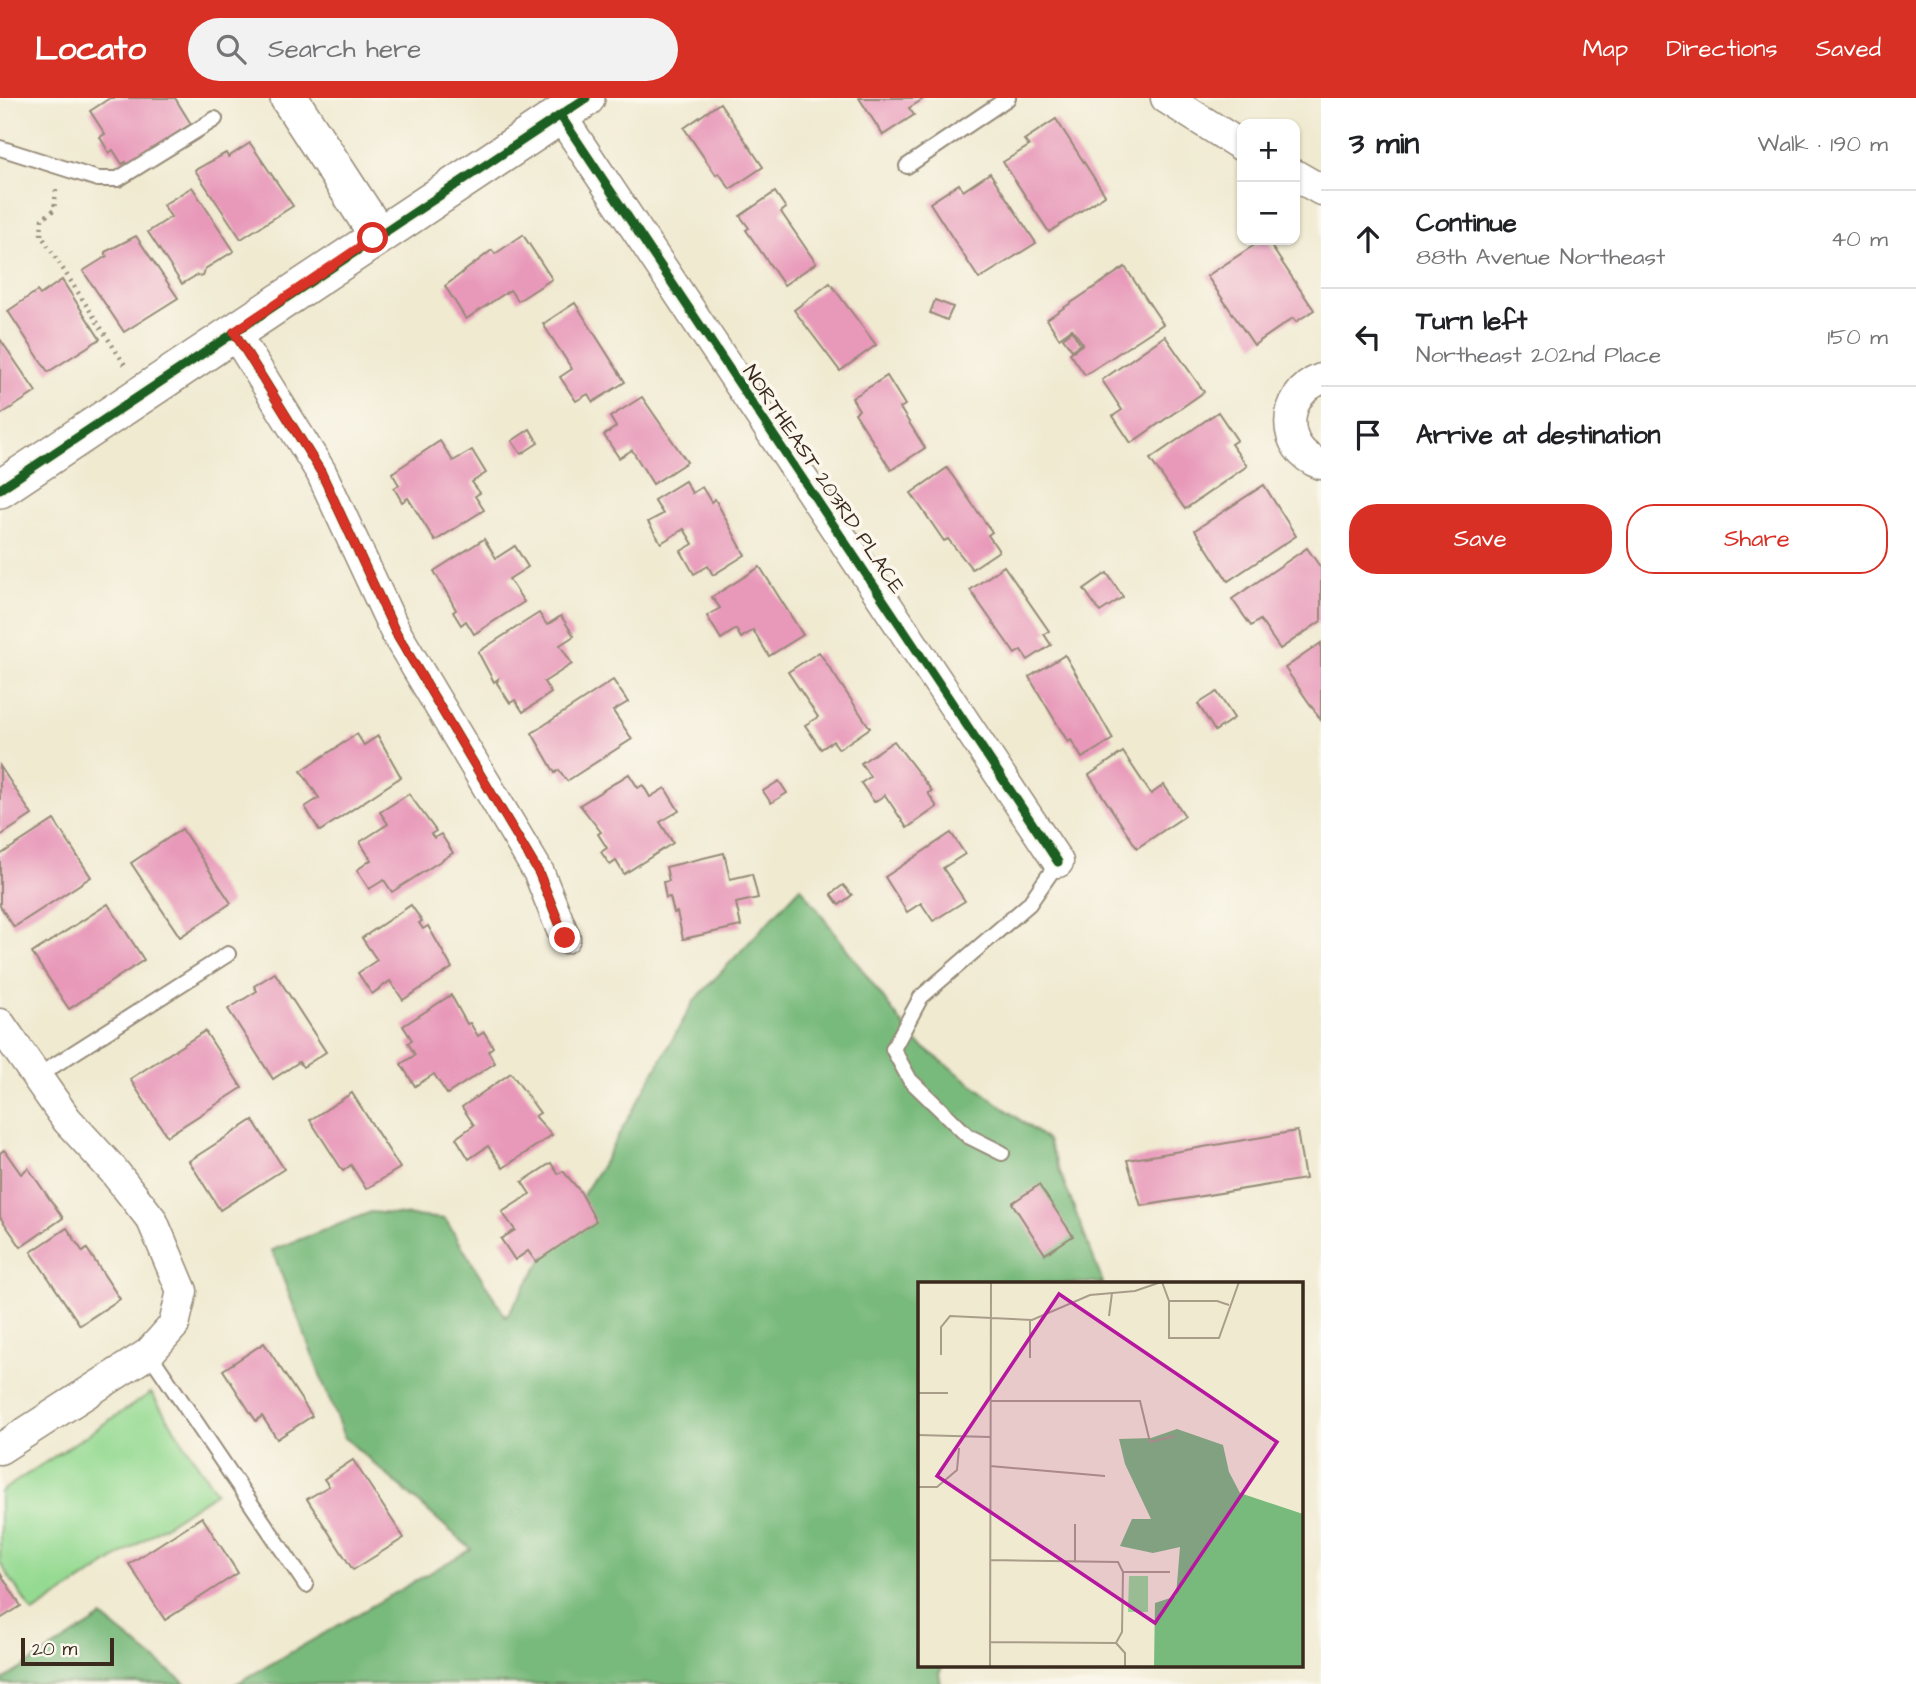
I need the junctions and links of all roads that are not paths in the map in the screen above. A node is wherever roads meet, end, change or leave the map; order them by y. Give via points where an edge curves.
1 (289, 98) edge
2 (1008, 98) edge
3 (1166, 98) edge
4 (573, 107) edge
5 (215, 119) dead end
6 (1237, 143) edge
7 (0, 148) edge
8 (907, 166) dead end
9 (1300, 178) edge
10 (1321, 190) edge
11 (377, 235) junction
12 (234, 332) junction
13 (1321, 379) edge
14 (1321, 464) edge
15 (0, 489) edge
16 (1058, 862) joint
17 (565, 938) dead end
18 (228, 954) dead end
19 (0, 1024) edge
20 (36, 1077) junction
21 (1002, 1153) dead end
22 (149, 1353) junction
23 (0, 1449) edge
24 (306, 1585) dead end

1 - 11 street
2 - 8 lane
3 - 6 street
4 - 11 street
4 - 16 street, NORTHEAST 203RD PLACE
5 - 7 lane via 118,179 98,179
9 - 10 street
11 - 12 street
12 - 15 street
12 - 17 street via 321,472 396,633 539,873
13 - 14 street via 1296,397 1289,424 1301,453
16 - 21 lane via 1029,904 920,997 893,1049 910,1080 968,1136
18 - 20 lane
19 - 20 street
20 - 22 street via 152,1220 182,1291 174,1325
22 - 23 street
22 - 24 lane

